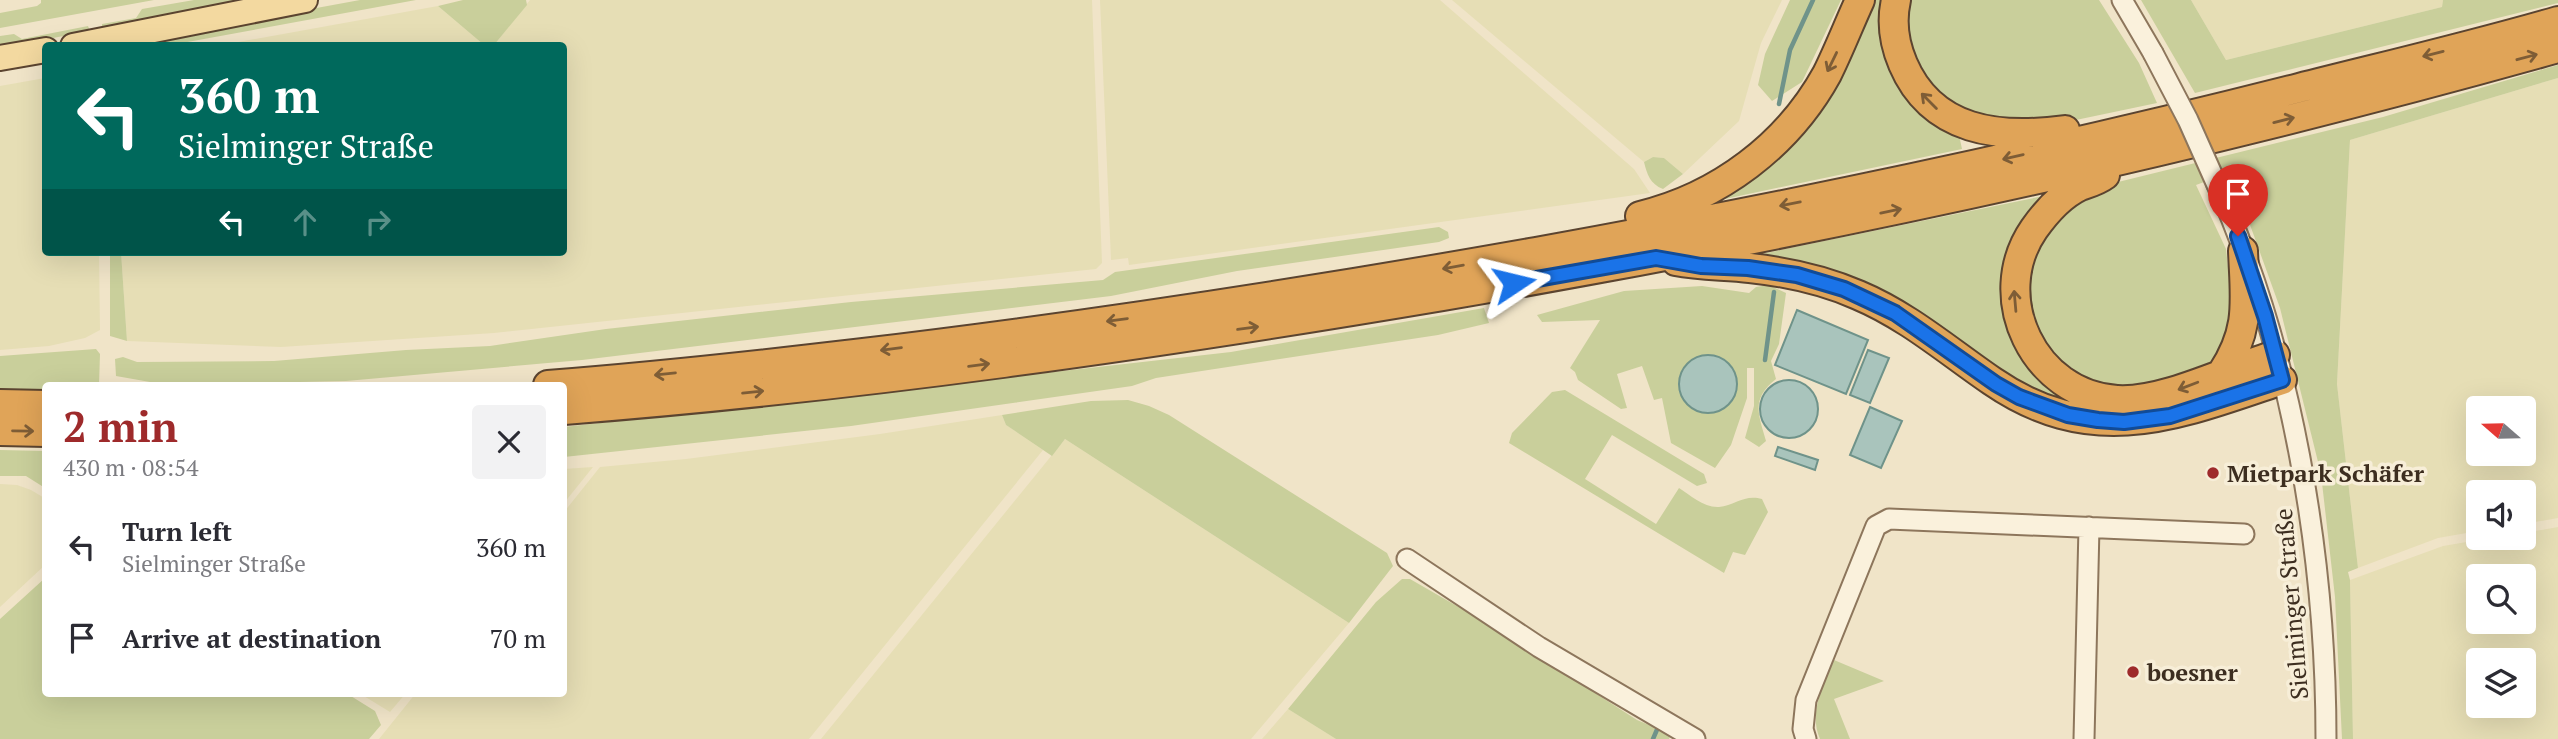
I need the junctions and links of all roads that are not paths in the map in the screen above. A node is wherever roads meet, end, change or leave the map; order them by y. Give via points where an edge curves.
1 (305, 0) edge
2 (1860, 0) edge
3 (1896, 0) edge
4 (2122, 0) edge
5 (2558, 21) edge
6 (93, 42) edge
7 (2558, 48) edge
8 (42, 51) edge
9 (0, 58) edge
10 (2151, 125) junction
11 (2130, 156) junction
12 (1568, 246) junction
13 (2243, 251) junction
14 (1656, 258) junction
15 (2279, 368) junction
16 (2221, 373) junction
17 (567, 383) edge
18 (0, 404) edge
19 (42, 405) edge
20 (567, 411) edge
21 (0, 431) edge
22 (42, 432) edge
23 (2089, 527) junction
24 (2244, 534) dead end
25 (1407, 559) dead end
26 (1799, 736) edge
27 (1695, 739) edge
28 (2084, 739) edge
29 (2326, 739) edge

1 - 6 main road
2 -> 12 highway via 1808,105 1755,160 1682,204 1618,221
10 -> 3 highway via 2110,121 2009,134 1951,118 1930,104 1906,72 1895,40
4 - 13 street, Sielminger Straße, bridge via 2188,120
5 -> 10 highway
11 -> 7 highway
8 - 9 main road
10 -> 12 highway via 1843,194
14 -> 11 highway via 1906,208
16 -> 11 highway via 2148,398 2103,398 2062,381 2039,360 2023,334 2015,307 2015,276 2032,232 2063,197 2101,178
12 -> 17 highway via 1236,303 1018,334
13 - 15 street, Sielminger Straße
13 - 16 highway via 2244,327
14 - 15 highway via 1797,275 1844,289 1907,320 2019,397 2083,418 2124,422 2190,411
20 -> 14 highway via 1067,354
15 - 16 highway
15 - 29 street, Sielminger Straße via 2309,518 2321,625
18 - 19 highway
21 -> 22 highway
23 - 24 street, Sielminger Straße
23 - 26 street, Sielminger Straße via 1899,518 1876,526 1806,700
23 - 28 street
25 - 27 street via 1539,647

